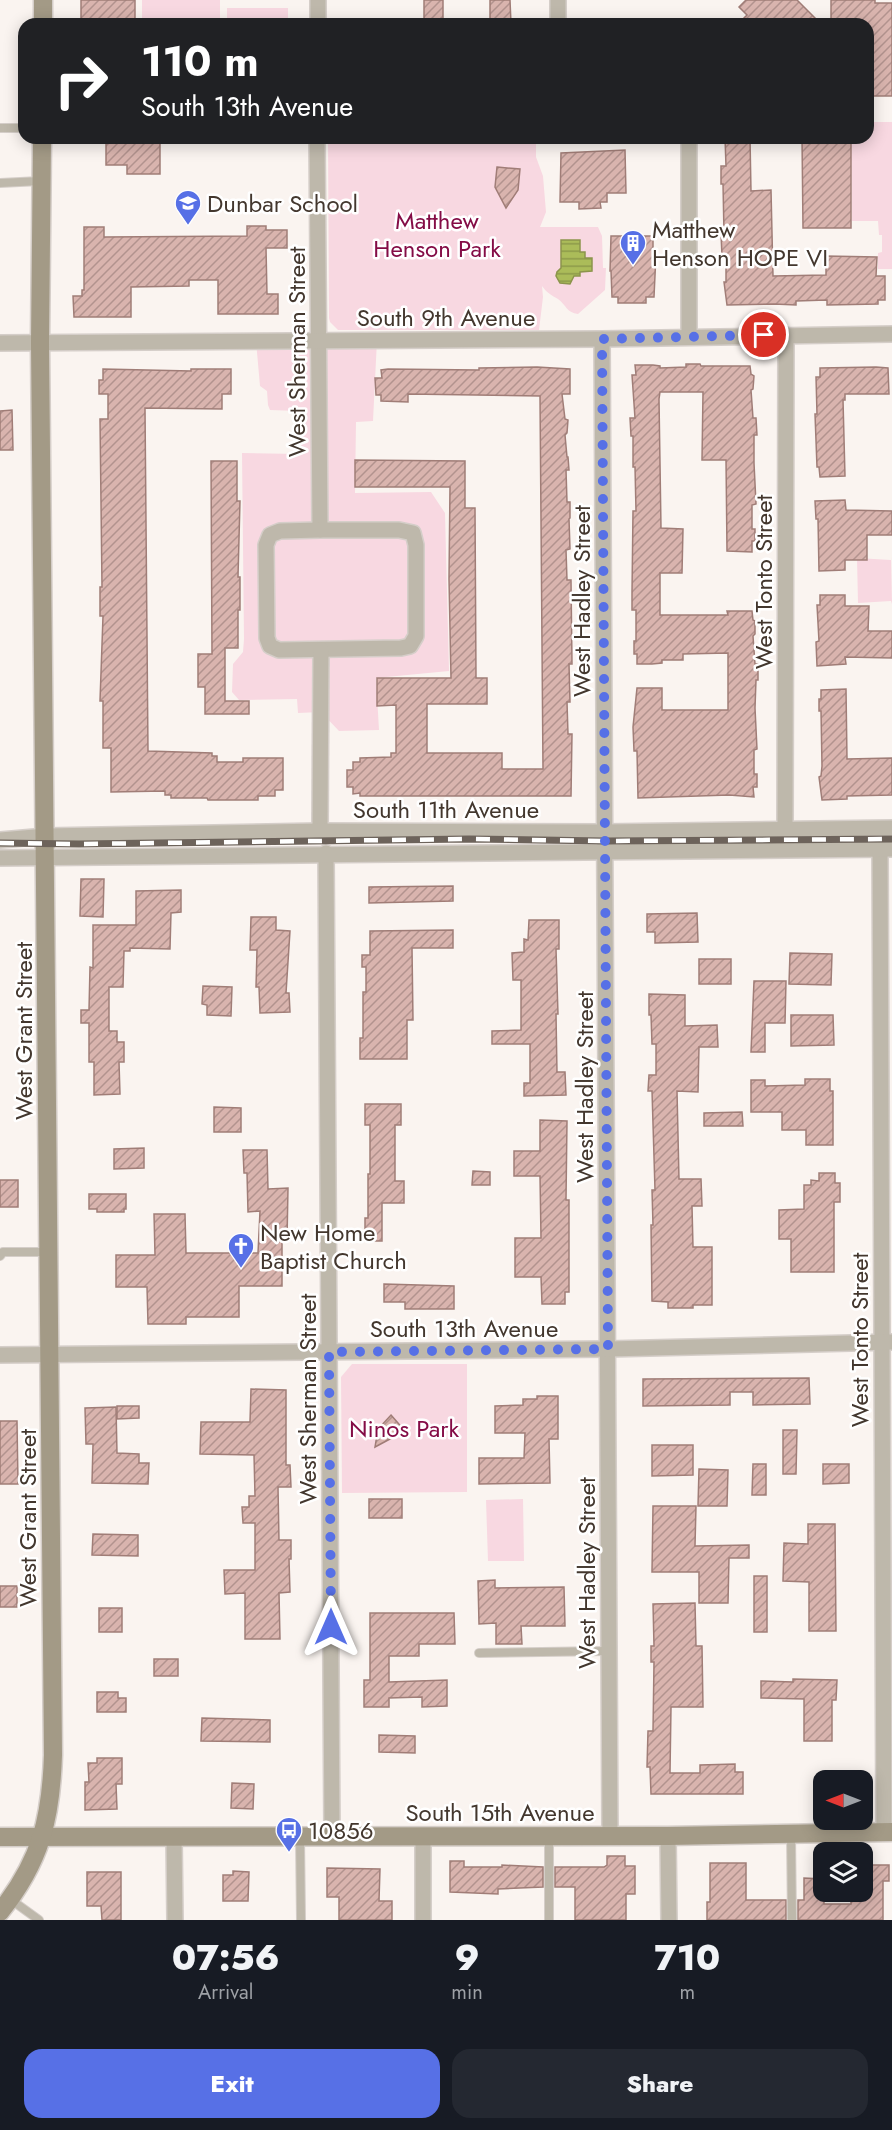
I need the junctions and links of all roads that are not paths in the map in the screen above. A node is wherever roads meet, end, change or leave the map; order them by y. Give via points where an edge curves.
1 (43, 0) edge
2 (318, 0) edge
3 (558, 0) edge
4 (43, 18) edge
5 (318, 18) edge
6 (558, 18) edge
7 (0, 128) edge
8 (18, 128) edge
9 (42, 144) edge
10 (317, 144) edge
11 (689, 144) edge
12 (42, 182) junction
13 (0, 183) edge
14 (892, 334) edge
15 (786, 335) junction
16 (689, 337) junction
17 (602, 339) junction
18 (318, 340) junction
19 (0, 343) edge
20 (40, 343) junction
21 (320, 530) junction
22 (321, 650) junction
23 (892, 828) edge
24 (785, 829) junction
25 (320, 831) junction
26 (605, 832) junction
27 (46, 836) junction
28 (0, 840) edge
29 (886, 849) edge
30 (605, 850) junction
31 (326, 854) junction
32 (46, 857) junction
33 (0, 858) edge
34 (49, 1252) junction
35 (0, 1256) edge
36 (887, 1342) edge
37 (608, 1349) junction
38 (329, 1352) junction
39 (0, 1355) edge
40 (49, 1355) junction
41 (609, 1651) junction
42 (479, 1653) dead end
43 (888, 1832) edge
44 (791, 1834) junction
45 (549, 1835) junction
46 (423, 1836) junction
47 (610, 1836) junction
48 (668, 1836) junction
49 (0, 1837) edge
50 (43, 1837) junction
51 (300, 1837) junction
52 (332, 1837) junction
53 (174, 1838) junction
54 (5, 1906) edge
55 (39, 1920) edge
56 (175, 1920) edge
57 (301, 1920) edge
58 (423, 1920) edge
59 (549, 1920) edge
60 (669, 1920) edge
61 (792, 1920) edge

1 - 4 main road
2 - 5 street
3 - 6 street
7 - 8 lane
9 - 12 main road, West Grant Street
10 - 18 street, West Sherman Street
11 - 16 street
12 - 13 lane
12 - 20 main road, West Grant Street
14 - 15 street, South 9th Avenue
15 - 16 street, South 9th Avenue
15 - 24 street, West Tonto Street
16 - 17 street, South 9th Avenue
17 - 18 street, South 9th Avenue
17 - 26 street, West Hadley Street
18 - 20 street, South 9th Avenue
18 - 21 street, West Sherman Street
19 - 20 street, South 9th Avenue
20 - 27 main road, West Grant Street
21 - 22 street via 270,535 266,557 270,646 279,650
21 - 22 street via 399,530 412,533 416,545 416,636 410,646
22 - 25 street
23 - 24 street, South 11th Avenue
24 - 26 street, South 11th Avenue
25 - 26 street, South 11th Avenue
25 - 27 street, South 11th Avenue
26 - 30 street, West Hadley Street
27 - 28 street, South 11th Avenue
27 - 32 main road, West Grant Street
29 - 30 street, South 11th Avenue
29 - 36 street, West Tonto Street
30 - 31 street, South 11th Avenue
30 - 37 street, West Hadley Street
31 - 32 street, South 11th Avenue
31 - 38 street, West Sherman Street
32 - 33 street, South 11th Avenue
32 - 34 main road, West Grant Street
34 - 35 lane via 3,1252
34 - 40 main road, West Grant Street
36 - 37 street, South 13th Avenue
36 - 43 street, West Tonto Street
37 - 38 street, South 13th Avenue
37 - 41 street, West Hadley Street
38 - 40 street, South 13th Avenue
38 - 52 street, West Sherman Street
39 - 40 street, South 13th Avenue
40 - 50 main road, West Grant Street via 53,1755 52,1795
41 - 42 lane
41 - 47 street, West Hadley Street
43 - 44 main road, South 15th Avenue
44 - 48 main road, South 15th Avenue
44 - 61 lane
45 - 46 main road, South 15th Avenue
45 - 47 main road, South 15th Avenue
45 - 59 lane
46 - 52 main road, South 15th Avenue
46 - 58 street
47 - 48 main road, South 15th Avenue
48 - 60 street
49 - 50 main road, South 15th Avenue
50 - 53 main road, South 15th Avenue
50 - 54 main road, West Grant Street
51 - 52 main road, South 15th Avenue
51 - 53 main road, South 15th Avenue
51 - 57 lane
53 - 56 street
54 - 55 lane

